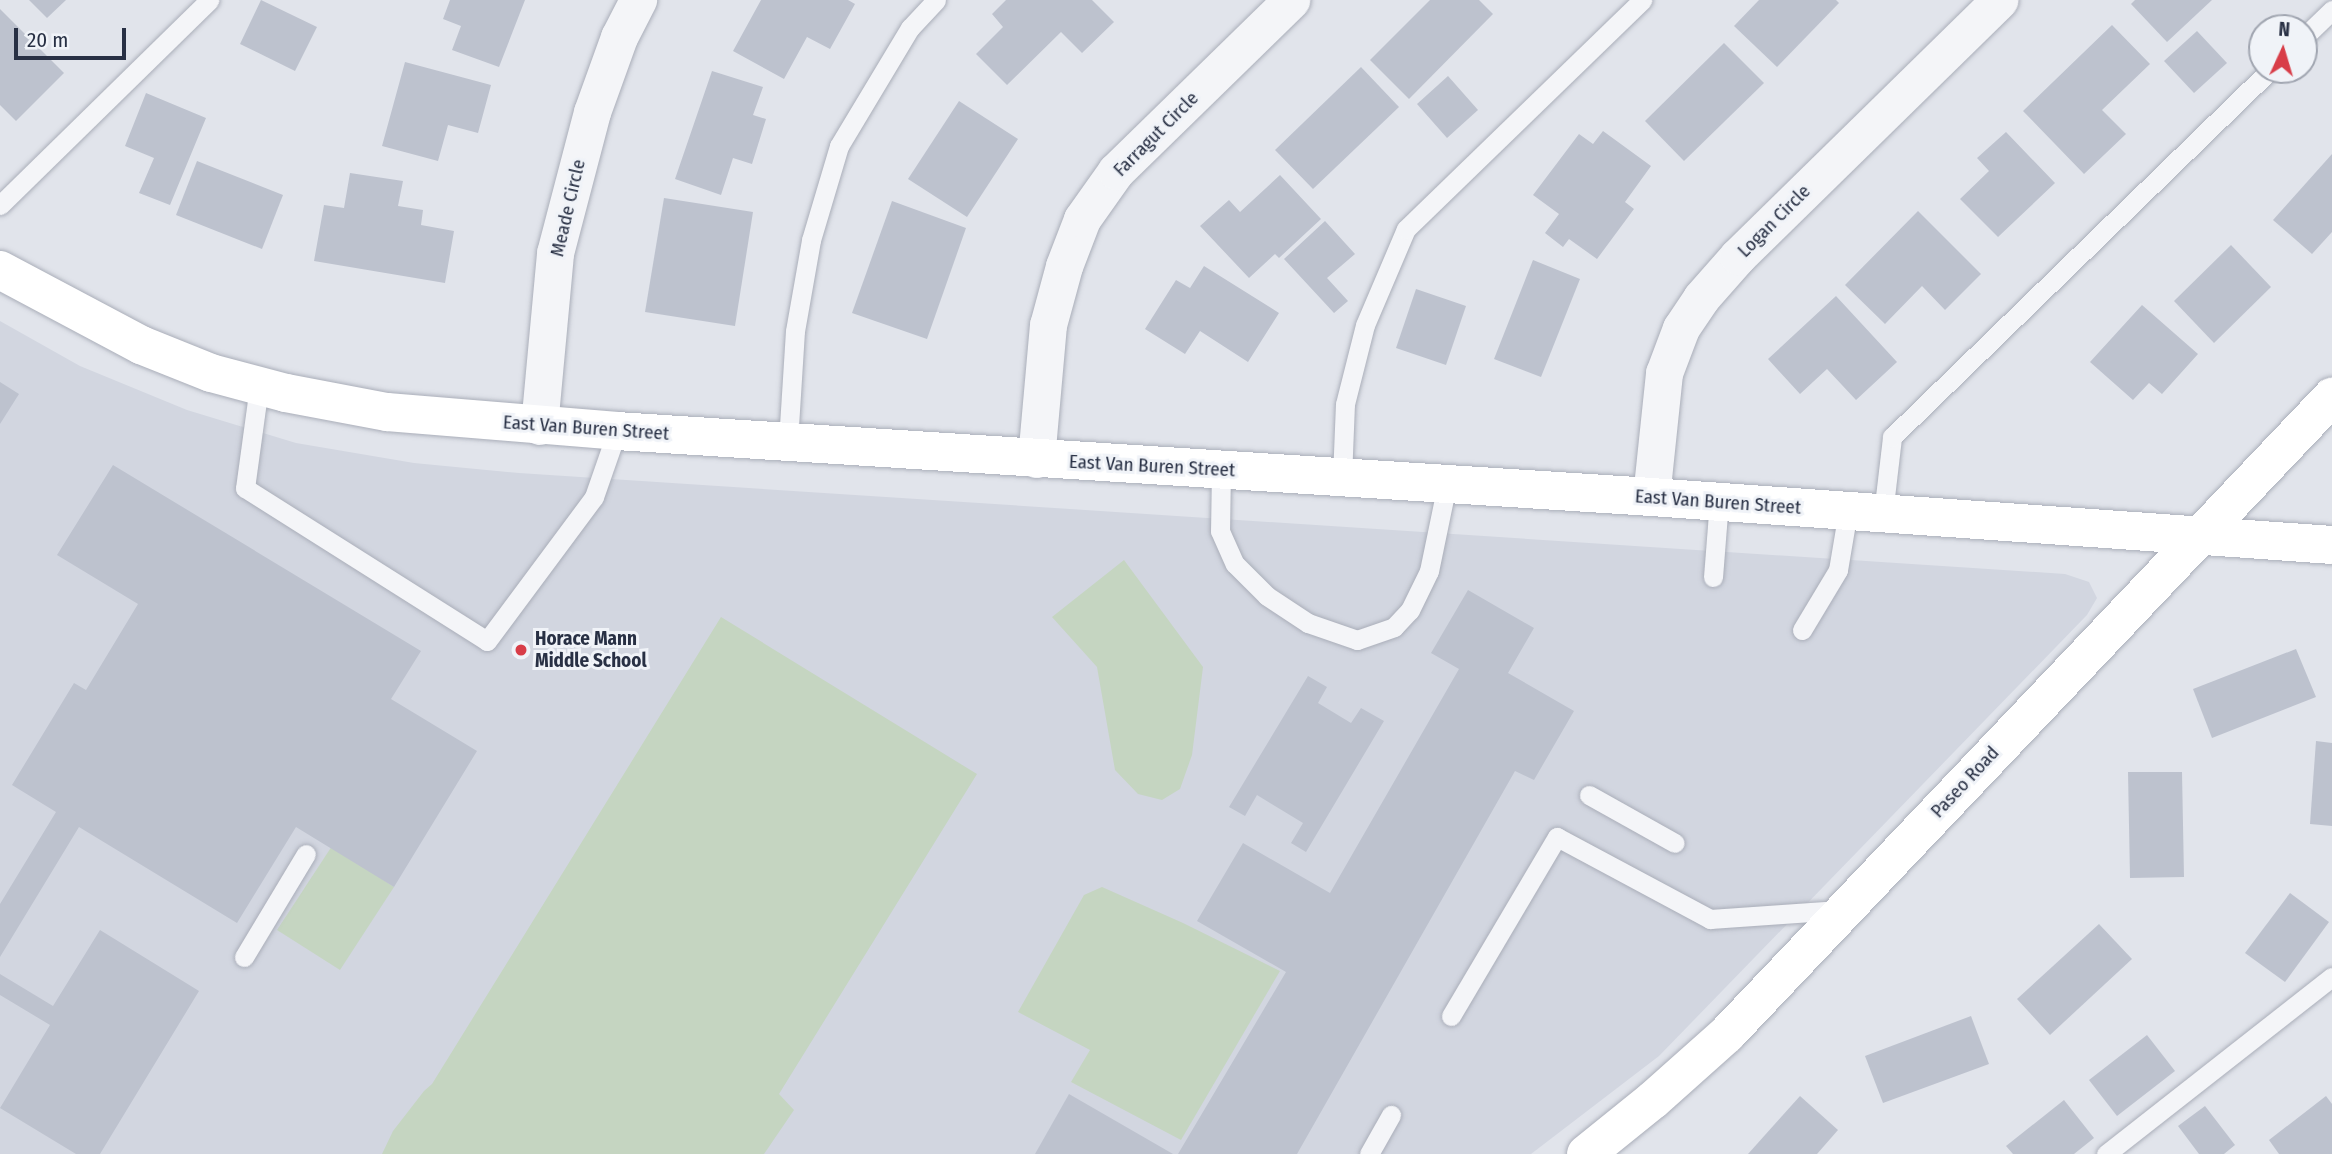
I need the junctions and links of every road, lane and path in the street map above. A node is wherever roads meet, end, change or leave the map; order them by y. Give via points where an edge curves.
1 (209, 0) edge
2 (638, 0) edge
3 (936, 0) edge
4 (1291, 0) edge
5 (1642, 0) edge
6 (1999, 0) edge
7 (2332, 10) edge
8 (2318, 24) edge
9 (2256, 84) edge
10 (0, 205) edge
11 (0, 270) edge
12 (259, 386) junction
13 (2332, 397) edge
14 (539, 426) junction
15 (617, 431) junction
16 (788, 442) junction
17 (1036, 459) junction
18 (1221, 470) junction
19 (1342, 478) junction
20 (1447, 484) junction
21 (1651, 497) junction
22 (1719, 501) junction
23 (1866, 512) junction
24 (2197, 536) junction
25 (2332, 545) edge
26 (1713, 577) dead end
27 (1802, 630) dead end
28 (1589, 795) dead end
29 (1675, 843) dead end
30 (306, 854) dead end
31 (1845, 909) junction
32 (244, 957) dead end
33 (2332, 977) edge
34 (1451, 1016) dead end
35 (1391, 1115) dead end
36 (1369, 1154) edge
37 (1586, 1154) edge
38 (2106, 1154) edge

1 - 10 lane
2 - 14 street, Meade Circle via 619,37 592,112 555,253
3 - 16 lane via 909,28 839,146 811,240 795,331
4 - 17 street, Farragut Circle via 1116,171 1082,219 1048,325
5 - 19 lane via 1406,229 1366,325 1345,404
6 - 21 street, Logan Circle via 1738,256 1701,298 1681,328 1664,373
7 - 8 lane
9 - 23 lane via 1892,437
11 - 12 street, East Van Buren Street via 141,345
12 - 14 street, East Van Buren Street via 387,412
12 - 15 lane via 245,488 487,641 594,497
13 - 24 street, Paseo Road
14 - 15 street, East Van Buren Street
15 - 16 street, East Van Buren Street
16 - 17 street, East Van Buren Street
17 - 18 street, East Van Buren Street
18 - 19 street, East Van Buren Street
18 - 20 lane via 1220,531 1235,564 1267,596 1308,623 1357,640 1394,627 1410,610 1429,571
19 - 20 street, East Van Buren Street
20 - 21 street, East Van Buren Street
21 - 22 street, East Van Buren Street
22 - 23 street, East Van Buren Street
22 - 26 lane
23 - 24 street, East Van Buren Street
23 - 27 lane
24 - 25 street, East Van Buren Street
24 - 31 street, Paseo Road
28 - 29 lane
30 - 32 lane
31 - 34 lane via 1710,919 1557,837
31 - 37 street, Paseo Road via 1727,1034
33 - 38 lane
35 - 36 lane

